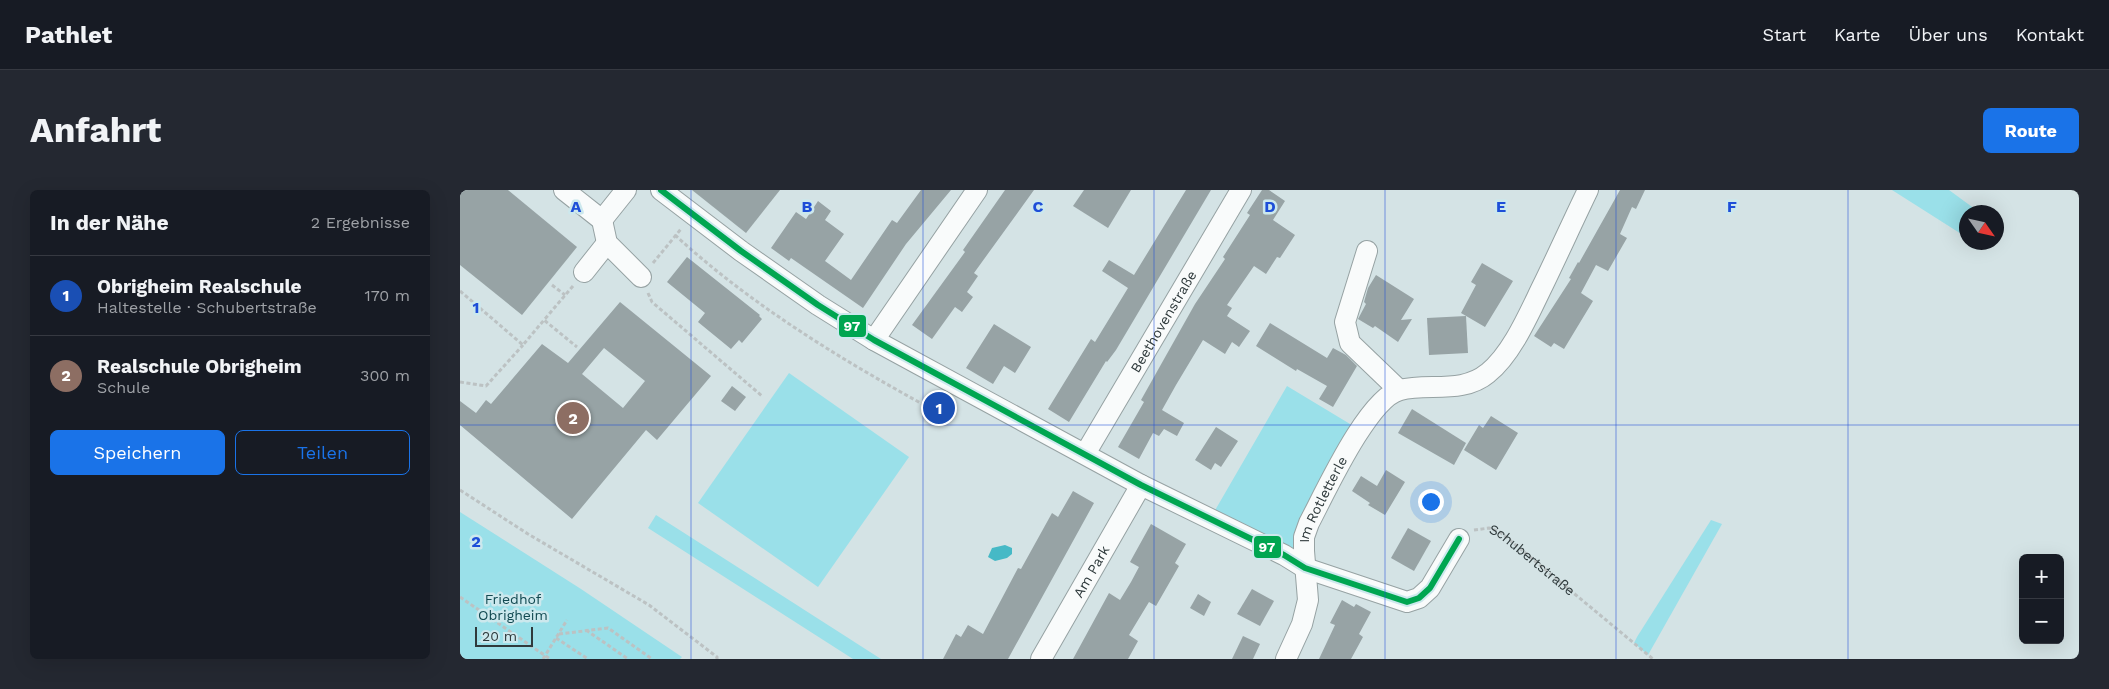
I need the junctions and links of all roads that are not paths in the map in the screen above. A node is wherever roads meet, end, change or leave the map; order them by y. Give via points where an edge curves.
1 (564, 190) edge
2 (626, 190) edge
3 (661, 190) edge
4 (977, 190) edge
5 (1241, 190) edge
6 (1588, 190) edge
7 (602, 220) junction
8 (607, 243) junction
9 (1367, 251) dead end
10 (584, 272) road end
11 (641, 277) road end
12 (874, 340) junction
13 (1399, 390) junction
14 (1085, 454) junction
15 (1141, 485) junction
16 (1458, 539) road end
17 (1304, 568) junction
18 (1042, 659) edge
19 (1286, 659) edge

1 - 7 street
2 - 7 street
3 - 12 street via 818,305
4 - 12 street
5 - 14 street, Beethovenstraße
6 - 13 street via 1526,320 1488,374 1461,386
7 - 8 street
8 - 10 street
8 - 11 street
9 - 13 street via 1344,322 1350,343
12 - 14 street
13 - 17 street, Im Rotletterle via 1386,398 1360,430 1309,523 1304,537
14 - 15 street
15 - 17 street via 1284,555
15 - 18 street, Am Park
16 - 17 street via 1430,588 1419,598 1407,602
17 - 19 street, Im Rotletterle via 1308,600 1302,624

